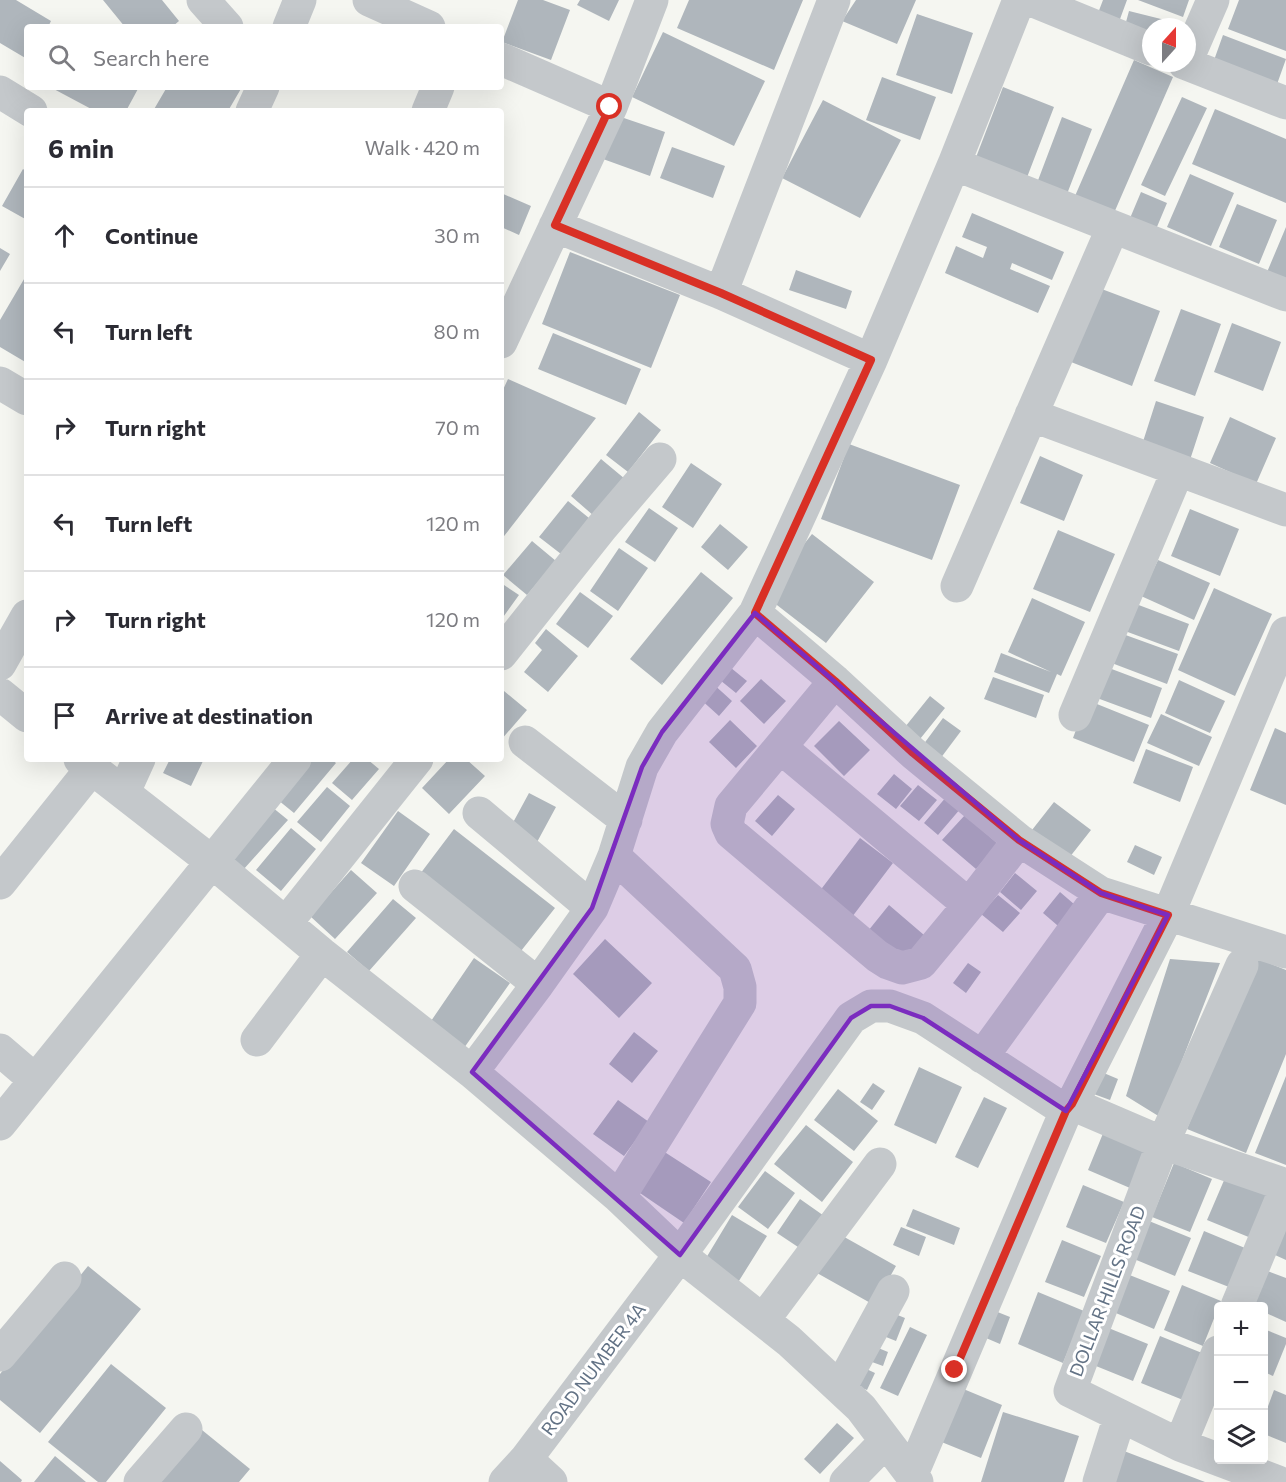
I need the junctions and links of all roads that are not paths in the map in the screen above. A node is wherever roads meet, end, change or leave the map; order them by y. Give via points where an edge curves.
1 (202, 0) edge
2 (300, 0) edge
3 (369, 0) edge
4 (652, 0) edge
5 (834, 0) edge
6 (1019, 0) edge
7 (1031, 0) edge
8 (1213, 0) edge
9 (223, 24) edge
10 (290, 24) edge
11 (422, 24) edge
12 (1196, 40) edge
13 (1142, 45) edge
14 (504, 60) edge
15 (1196, 67) edge
16 (261, 90) edge
17 (437, 90) edge
18 (0, 92) edge
19 (1286, 103) edge
20 (610, 107) junction
21 (26, 108) edge
22 (253, 108) edge
23 (429, 108) edge
24 (954, 164) junction
25 (555, 225) junction
26 (1113, 227) junction
27 (721, 293) junction
28 (1286, 295) edge
29 (504, 336) edge
30 (871, 360) junction
31 (0, 383) edge
32 (24, 397) edge
33 (1031, 415) junction
34 (660, 459) dead end
35 (1178, 470) junction
36 (1286, 510) edge
37 (957, 586) dead end
38 (755, 613) junction
39 (24, 621) edge
40 (1286, 633) edge
41 (504, 650) edge
42 (0, 664) edge
43 (835, 681) junction
44 (0, 693) edge
45 (24, 713) edge
46 (1075, 715) dead end
47 (525, 742) dead end
48 (780, 747) junction
49 (138, 762) edge
50 (293, 762) edge
51 (415, 762) edge
52 (86, 764) edge
53 (124, 792) junction
54 (479, 813) dead end
55 (626, 820) junction
56 (1019, 840) junction
57 (614, 856) junction
58 (211, 861) junction
59 (0, 884) edge
60 (415, 886) dead end
61 (1101, 893) junction
62 (969, 905) junction
63 (592, 908) junction
64 (1168, 915) junction
65 (286, 923) junction
66 (1286, 952) edge
67 (322, 954) junction
68 (1242, 965) dead end
69 (538, 984) junction
70 (257, 1040) dead end
71 (0, 1050) edge
72 (982, 1057) junction
73 (472, 1072) junction
74 (35, 1080) junction
75 (1069, 1108) junction
76 (0, 1124) edge
77 (1163, 1143) junction
78 (879, 1164) dead end
79 (1286, 1187) edge
80 (619, 1197) junction
81 (680, 1255) junction
82 (65, 1278) dead end
83 (893, 1291) dead end
84 (1239, 1302) edge
85 (764, 1320) junction
86 (0, 1355) edge
87 (1216, 1356) edge
88 (840, 1388) junction
89 (1120, 1416) junction
90 (186, 1430) dead end
91 (886, 1441) junction
92 (1180, 1445) junction
93 (515, 1470) edge
94 (914, 1478) edge
95 (140, 1482) edge
96 (551, 1482) edge
97 (846, 1482) edge
98 (1099, 1482) edge
99 (1278, 1482) edge

1 - 9 street
2 - 10 street
3 - 11 street
4 - 20 street
5 - 27 street
6 - 24 street
7 - 13 street
8 - 12 street
14 - 20 street
15 - 19 street
16 - 22 street
17 - 23 street
18 - 21 street
20 - 25 street
24 - 26 street
24 - 30 street
25 - 27 street
25 - 29 street
26 - 28 street
26 - 33 street
27 - 30 street
30 - 38 street
31 - 32 street
33 - 35 street
33 - 37 street
34 - 41 street
35 - 36 street
35 - 46 street
38 - 43 street
38 - 55 street via 662,732 642,767
39 - 42 street
40 - 64 street
43 - 48 street
43 - 56 street via 913,753
44 - 45 street
47 - 55 street
48 - 62 street
48 - 62 street via 731,806 727,824 730,833 867,949 902,968 921,963
49 - 53 street
50 - 58 street
51 - 65 street
52 - 53 street
52 - 59 street
53 - 58 street
54 - 63 street
55 - 57 street
56 - 61 street
56 - 62 street
57 - 63 street
57 - 80 street via 735,969 740,987 740,1003
58 - 65 street
58 - 74 street
60 - 69 street
61 - 64 street
61 - 72 street
63 - 69 street
64 - 66 street
64 - 75 street
65 - 67 street
67 - 70 street
67 - 73 street
68 - 77 street, DOLLAR HILLS ROAD
69 - 73 street
71 - 74 street
72 - 75 street, ROAD NUMBER 4A
72 - 81 street, ROAD NUMBER 4A via 923,1018 890,1006 871,1006 851,1018
73 - 80 street
74 - 76 street
75 - 77 street, ROAD NUMBER 4A
75 - 94 street via 955,1370
77 - 79 street
77 - 89 street, DOLLAR HILLS ROAD via 1070,1391
78 - 85 street
79 - 84 street
80 - 81 street
81 - 85 street
81 - 93 street, ROAD NUMBER 4A
82 - 86 street
83 - 88 street
85 - 88 street
87 - 92 street
88 - 91 street
89 - 92 street, DOLLAR HILLS ROAD
89 - 98 street
90 - 95 street
91 - 94 street
91 - 97 street
92 - 99 street, DOLLAR HILLS ROAD
93 - 96 street

